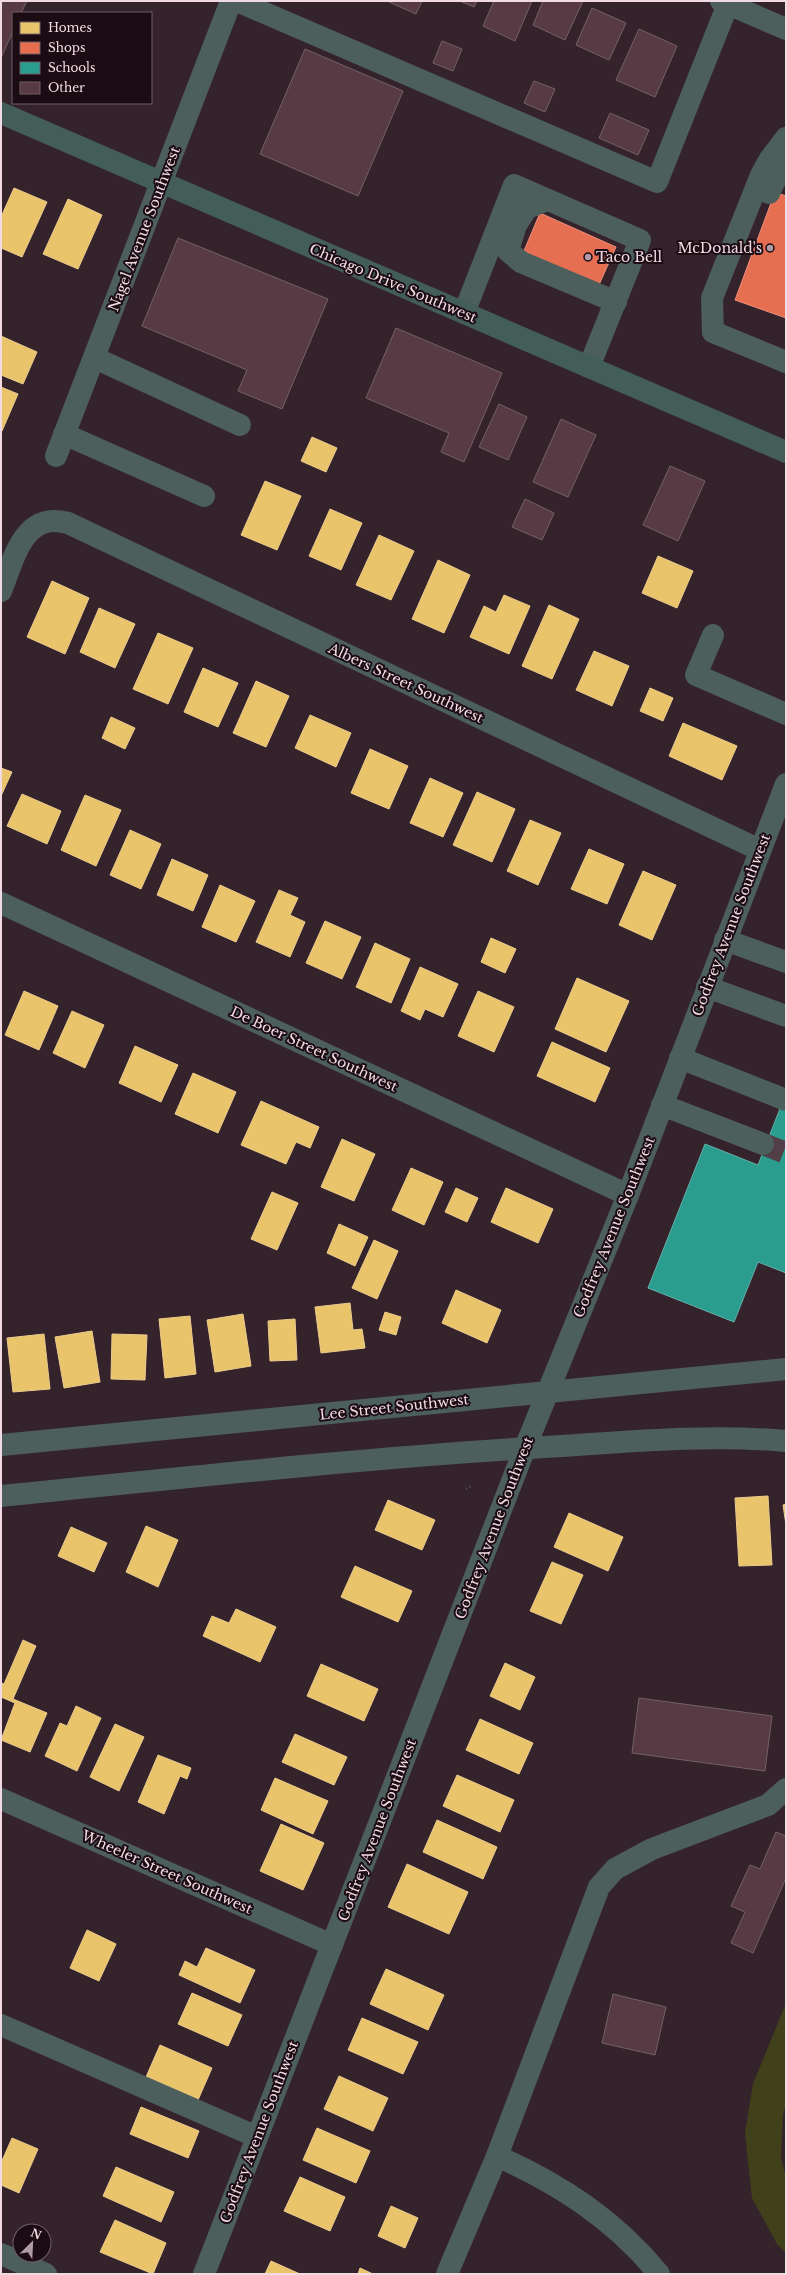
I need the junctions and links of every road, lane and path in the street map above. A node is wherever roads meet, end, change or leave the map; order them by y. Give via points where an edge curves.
1 (231, 1) edge
2 (237, 1) edge
3 (724, 2) edge
4 (786, 29) edge
5 (1, 113) edge
6 (786, 138) edge
7 (786, 164) edge
8 (160, 182) junction
9 (547, 200) junction
10 (616, 302) junction
11 (464, 313) junction
12 (713, 332) junction
13 (95, 358) junction
14 (786, 362) edge
15 (589, 367) junction
16 (240, 424) dead end
17 (64, 434) junction
18 (786, 452) edge
19 (56, 456) dead end
20 (204, 496) dead end
21 (1, 591) edge
22 (713, 635) dead end
23 (786, 714) edge
24 (786, 784) edge
25 (760, 850) junction
26 (1, 903) edge
27 (725, 940) junction
28 (786, 962) edge
29 (707, 988) junction
30 (786, 1016) edge
31 (680, 1058) junction
32 (786, 1100) edge
33 (662, 1105) junction
34 (762, 1144) tunnel mouth
35 (628, 1195) junction
36 (786, 1369) edge
37 (548, 1392) junction
38 (786, 1441) edge
39 (1, 1445) edge
40 (525, 1448) junction
41 (471, 1486) dead end
42 (466, 1489) dead end
43 (1, 1496) edge
44 (786, 1789) edge
45 (1, 1799) edge
46 (332, 1945) junction
47 (1, 2024) edge
48 (257, 2137) junction
49 (497, 2156) junction
50 (1, 2254) edge
51 (46, 2274) edge
52 (204, 2274) edge
53 (447, 2274) edge
54 (659, 2274) edge

1 - 8 street, Nagel Avenue Southwest
2 - 3 street via 657,182
3 - 4 street
5 - 8 main road, Chicago Drive Southwest
6 - 12 street via 761,175 712,298
7 - 12 street via 772,186
8 - 11 main road, Chicago Drive Southwest
8 - 13 street, Nagel Avenue Southwest
9 - 10 street via 640,240
9 - 10 street via 527,208 516,225 508,251 521,262
9 - 11 street via 514,185
10 - 15 street
11 - 15 main road, Chicago Drive Southwest
12 - 14 street
13 - 16 street
13 - 17 street, Nagel Avenue Southwest
15 - 18 main road, Chicago Drive Southwest
17 - 19 street, Nagel Avenue Southwest
17 - 20 street
21 - 25 street, Albers Street Southwest via 20,544 33,528 50,521 75,526
22 - 23 street via 696,675
24 - 25 street, Godfrey Avenue Southwest
25 - 27 street, Godfrey Avenue Southwest
26 - 35 street, De Boer Street Southwest
27 - 28 street
27 - 29 street, Godfrey Avenue Southwest
29 - 30 street
29 - 31 street, Godfrey Avenue Southwest
31 - 32 street
31 - 33 street, Godfrey Avenue Southwest
33 - 34 street
33 - 35 street, Godfrey Avenue Southwest
35 - 37 street, Godfrey Avenue Southwest
36 - 37 street, Lee Street Southwest
37 - 39 street, Lee Street Southwest
37 - 40 street, Godfrey Avenue Southwest
38 - 40 street via 746,1437 687,1438
40 - 43 street
40 - 46 street, Godfrey Avenue Southwest
41 - 42 path
44 - 49 street via 768,1805 652,1849 615,1869 599,1887
45 - 46 street, Wheeler Street Southwest
46 - 48 street, Godfrey Avenue Southwest
47 - 48 street
48 - 52 street, Godfrey Avenue Southwest
49 - 53 street
49 - 54 street via 536,2173 576,2199 621,2232
50 - 51 street

